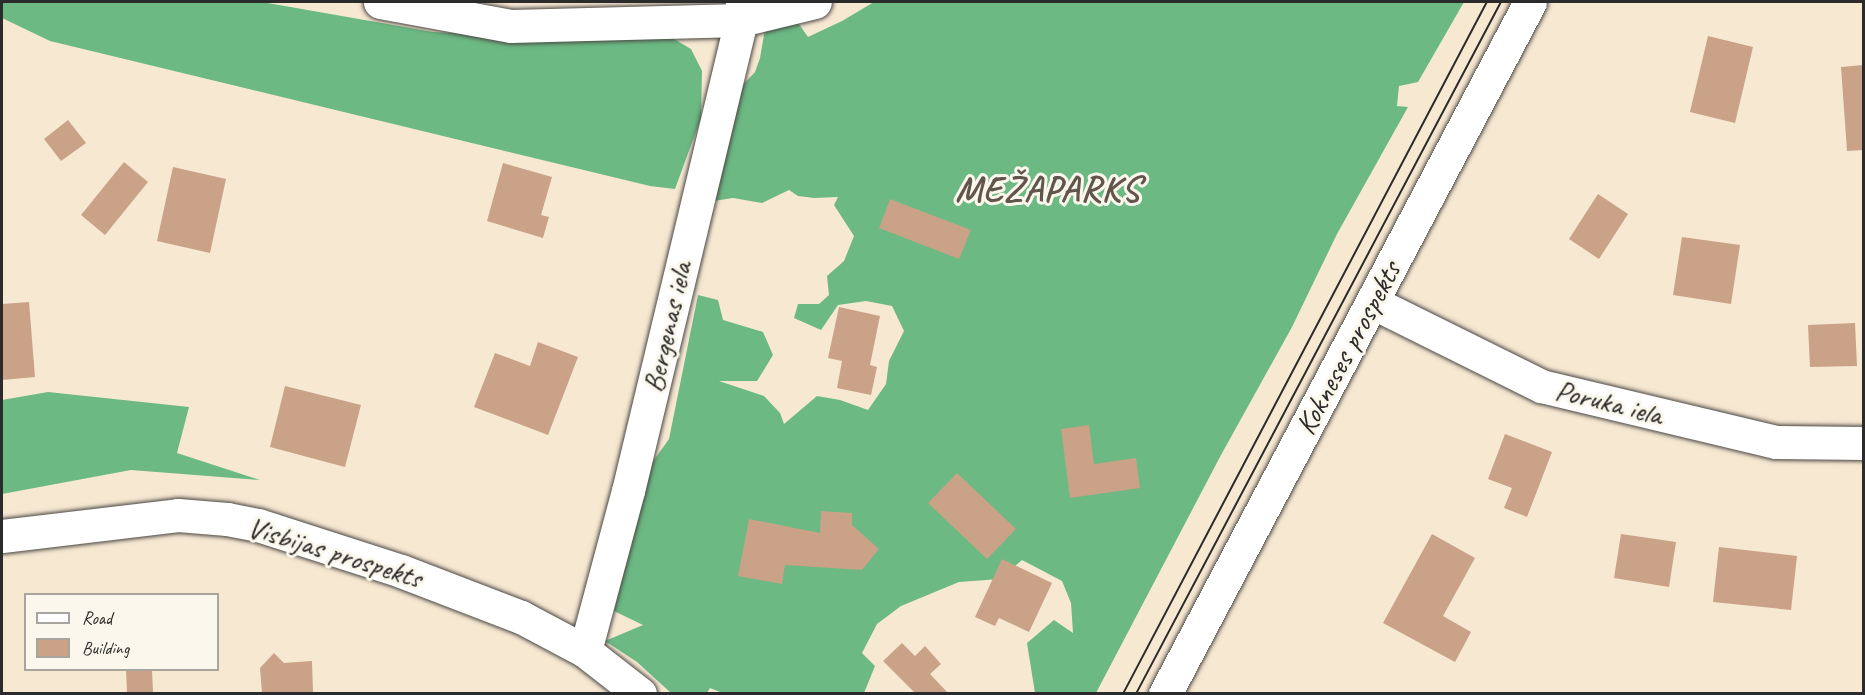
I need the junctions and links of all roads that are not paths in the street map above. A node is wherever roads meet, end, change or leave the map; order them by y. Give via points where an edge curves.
1 (380, 2) edge
2 (815, 2) edge
3 (1530, 2) edge
4 (741, 11) edge
5 (1372, 302) junction
6 (1863, 443) edge
7 (2, 536) edge
8 (585, 651) junction
9 (640, 693) edge
10 (1165, 693) edge

1 - 4 street via 511,26
2 - 4 street
3 - 5 street, Kokneses prospekts
4 - 8 street, Bergenas iela via 628,491
5 - 6 street, Poruka iela via 1541,386 1776,442
5 - 10 street, Kokneses prospekts
7 - 8 street, Visbijas prospekts via 178,516 258,525 401,571 521,617
8 - 9 street, Visbijas prospekts

